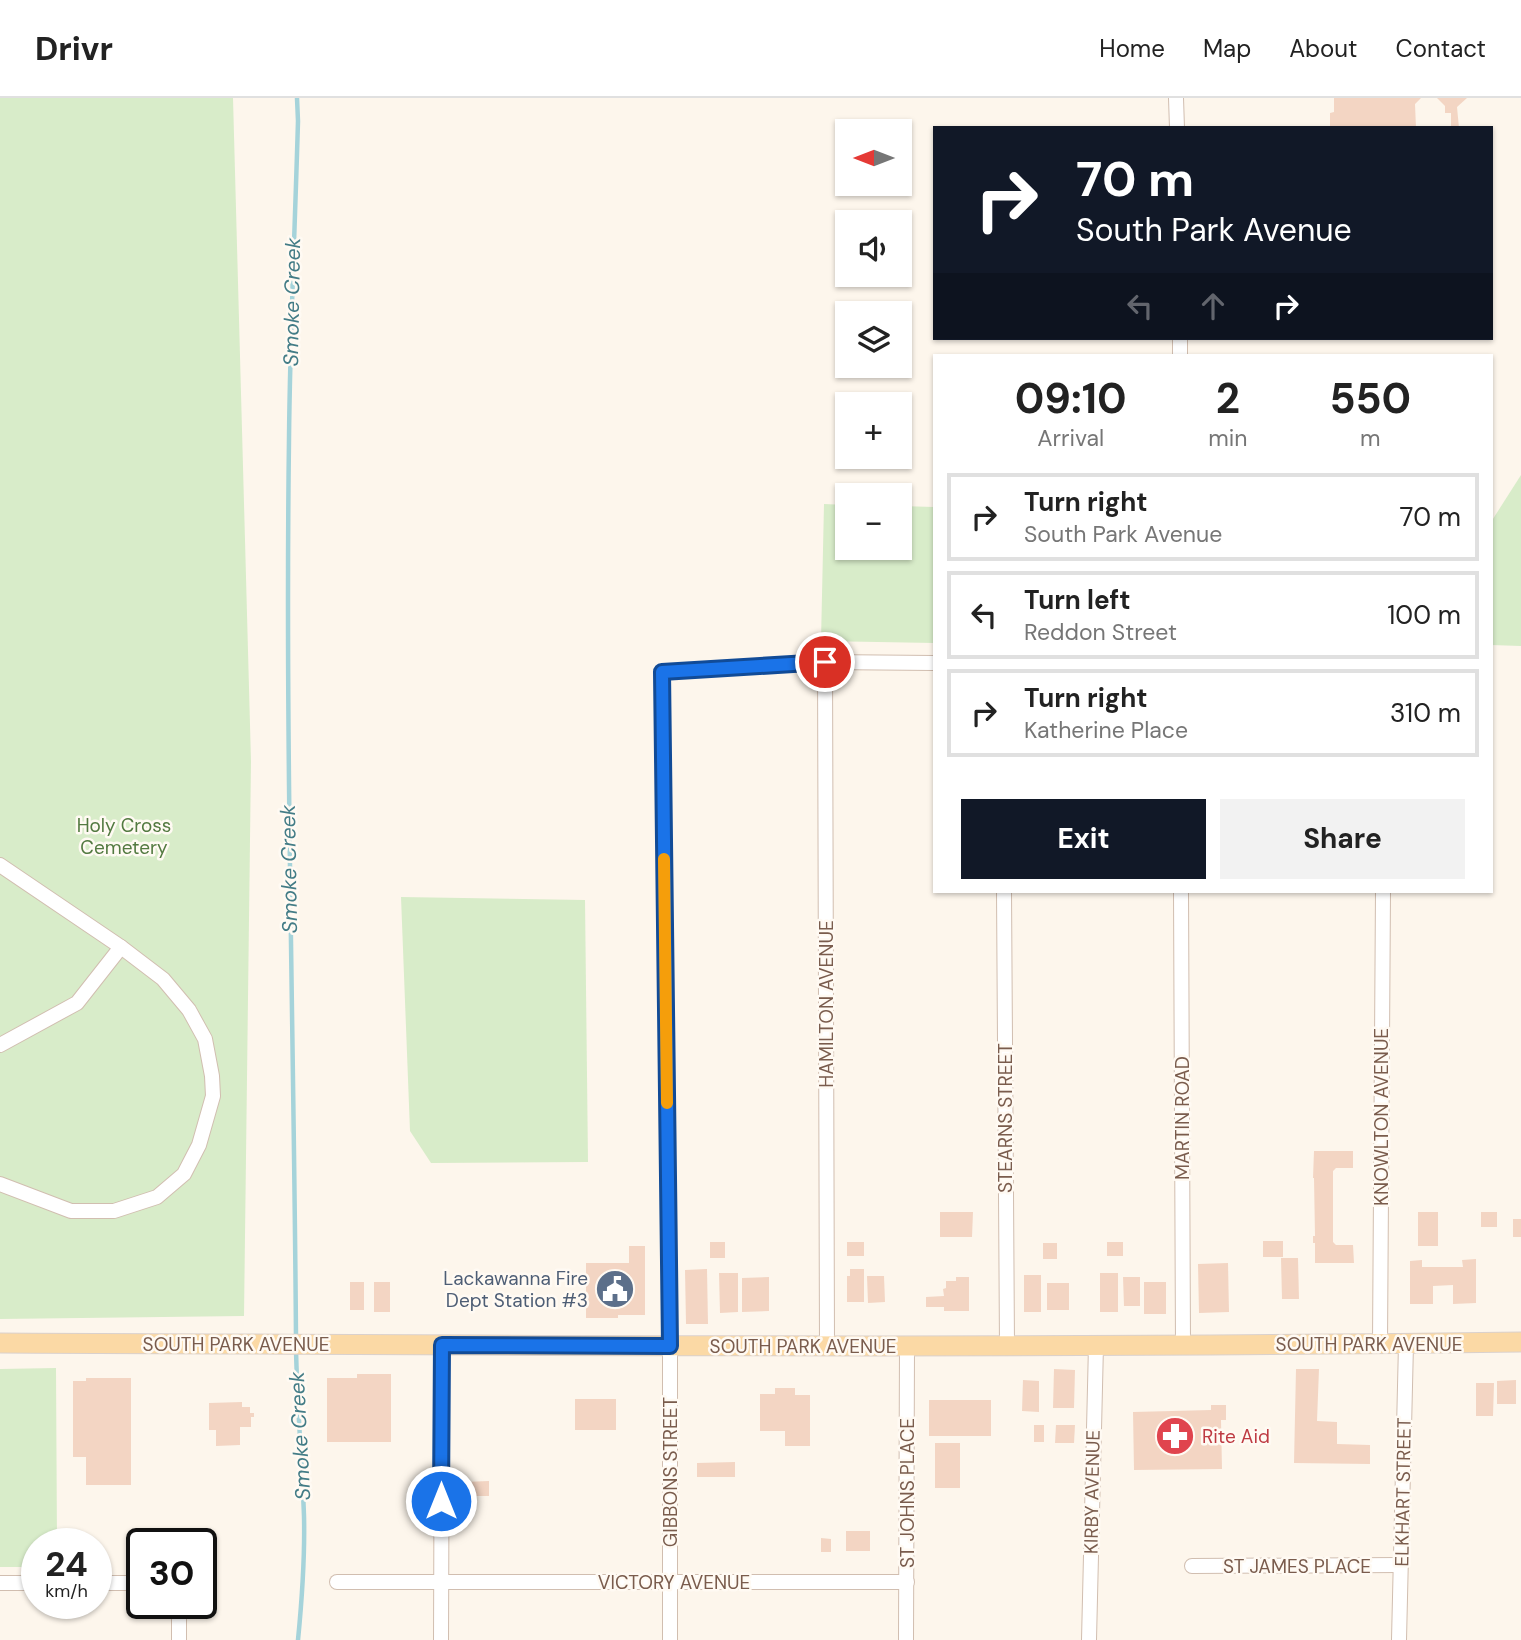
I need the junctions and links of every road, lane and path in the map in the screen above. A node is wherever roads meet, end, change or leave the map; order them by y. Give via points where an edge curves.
1 (1177, 98) edge
2 (1177, 126) edge
3 (825, 662) junction
4 (933, 663) edge
5 (0, 865) edge
6 (1004, 893) edge
7 (1181, 893) edge
8 (1382, 893) edge
9 (121, 947) junction
10 (0, 1045) edge
11 (0, 1184) edge
12 (1521, 1342) edge
13 (0, 1343) edge
14 (1380, 1344) junction
15 (1406, 1344) junction
16 (442, 1345) junction
17 (1007, 1345) junction
18 (1096, 1345) junction
19 (1183, 1345) junction
20 (670, 1346) junction
21 (827, 1346) junction
22 (907, 1346) junction
23 (1401, 1565) junction
24 (1192, 1566) dead end
25 (337, 1582) dead end
26 (441, 1582) junction
27 (670, 1582) junction
28 (906, 1582) junction
29 (0, 1583) edge
30 (21, 1583) edge
31 (179, 1619) edge
32 (179, 1640) edge
33 (441, 1640) edge
34 (670, 1640) edge
35 (906, 1640) edge
36 (1089, 1640) edge
37 (1399, 1640) edge

1 - 2 street
3 - 4 street
3 - 20 street, GIBBONS STREET via 662,672
3 - 21 street, HAMILTON AVENUE
5 - 9 street
6 - 17 street, STEARNS STREET
7 - 19 street, MARTIN ROAD
8 - 14 street, KNOWLTON AVENUE
9 - 10 street via 76,1003
9 - 11 street via 163,979 189,1010 205,1039 213,1096 199,1145 184,1174 157,1196 114,1211 71,1211
12 - 15 main road, SOUTH PARK AVENUE
13 - 16 main road, SOUTH PARK AVENUE
14 - 15 main road, SOUTH PARK AVENUE
14 - 19 main road, SOUTH PARK AVENUE
15 - 23 street, ELKHART STREET
16 - 20 main road, SOUTH PARK AVENUE
16 - 26 street
17 - 18 main road, SOUTH PARK AVENUE
17 - 22 main road, SOUTH PARK AVENUE
18 - 19 main road, SOUTH PARK AVENUE
18 - 36 street, KIRBY AVENUE
20 - 21 main road, SOUTH PARK AVENUE
20 - 27 street, GIBBONS STREET
21 - 22 main road, SOUTH PARK AVENUE
22 - 28 street, ST JOHNS PLACE
23 - 24 street, ST JAMES PLACE
23 - 37 street, ELKHART STREET
25 - 26 street, VICTORY AVENUE
26 - 27 street, VICTORY AVENUE
26 - 33 street
27 - 28 street, VICTORY AVENUE
27 - 34 street, GIBBONS STREET
28 - 35 street, ST JOHNS PLACE
29 - 30 street
31 - 32 street

